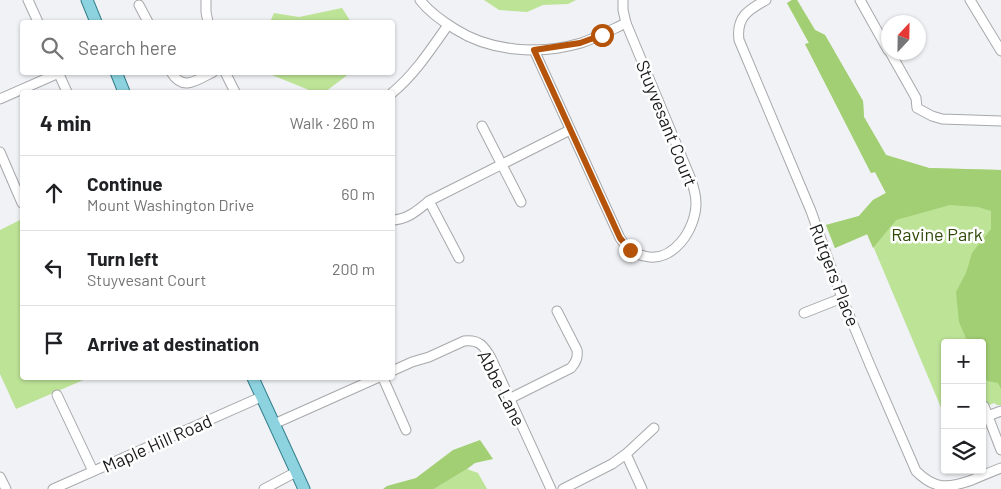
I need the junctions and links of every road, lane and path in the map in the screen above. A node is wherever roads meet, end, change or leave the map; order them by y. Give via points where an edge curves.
1 (28, 0) edge
2 (87, 0) edge
3 (206, 0) edge
4 (420, 0) edge
5 (623, 0) edge
6 (766, 0) edge
7 (860, 0) edge
8 (970, 0) edge
9 (139, 4) dead end
10 (37, 20) edge
11 (95, 20) edge
12 (147, 20) edge
13 (208, 20) edge
14 (626, 23) junction
15 (448, 25) junction
16 (881, 37) edge
17 (534, 50) junction
18 (1001, 51) edge
19 (894, 60) edge
20 (54, 75) edge
21 (59, 75) edge
22 (117, 75) edge
23 (173, 75) edge
24 (207, 75) edge
25 (226, 75) edge
26 (20, 90) edge
27 (20, 90) edge
28 (66, 90) edge
29 (123, 90) edge
30 (234, 90) edge
31 (394, 90) edge
32 (0, 99) edge
33 (1001, 121) edge
34 (482, 126) dead end
35 (570, 130) junction
36 (0, 152) edge
37 (502, 164) junction
38 (20, 198) edge
39 (429, 202) junction
40 (521, 202) dead end
41 (395, 220) edge
42 (459, 258) dead end
43 (842, 298) junction
44 (557, 311) dead end
45 (804, 313) dead end
46 (395, 370) edge
47 (253, 380) edge
48 (373, 380) edge
49 (384, 380) edge
50 (57, 395) dead end
51 (261, 397) junction
52 (509, 399) junction
53 (986, 411) edge
54 (1001, 411) edge
55 (988, 416) junction
56 (274, 424) junction
57 (654, 428) dead end
58 (406, 430) dead end
59 (1001, 450) edge
60 (626, 454) junction
61 (1001, 468) edge
62 (93, 471) junction
63 (296, 472) junction
64 (0, 477) edge
65 (58, 488) edge
66 (6, 489) edge
67 (264, 489) edge
68 (304, 489) edge
69 (552, 489) edge
70 (563, 489) edge
71 (642, 489) edge

1 - 10 street
2 - 11 main road
3 - 13 street
4 - 15 street
5 - 14 street, Stuyvesant Court
6 - 43 street, Rutgers Place via 742,18 739,40 810,211
7 - 16 street
8 - 18 street
9 - 12 street
14 - 17 street via 580,43
14 - 35 street, Stuyvesant Court via 695,193 693,219 677,246 655,258 630,250 620,238
15 - 17 street via 488,44
15 - 31 street via 428,54
17 - 35 street, Stuyvesant Court
19 - 33 street via 916,98 917,108 942,119
20 - 27 street
21 - 28 street
22 - 29 main road
23 - 24 street via 178,82 189,84
25 - 30 street
26 - 32 street
34 - 37 street
35 - 37 street
36 - 38 street
37 - 39 street
37 - 40 street
39 - 41 street via 413,214
39 - 42 street
43 - 45 street
43 - 61 street, Rutgers Place via 916,471 922,478 937,487 953,487
44 - 52 street via 576,350 576,362 571,368
46 - 52 street, Abbe Lane via 464,341 477,342 484,346 491,358
47 - 51 main road
48 - 56 street
49 - 58 street
50 - 62 street
51 - 56 main road
51 - 62 street, Maple Hill Road
52 - 69 street, Abbe Lane
53 - 55 street
54 - 55 street
55 - 59 street
56 - 63 main road
57 - 60 street
60 - 70 street
60 - 71 street
62 - 65 street, Maple Hill Road
63 - 67 street
63 - 68 main road
64 - 66 street

